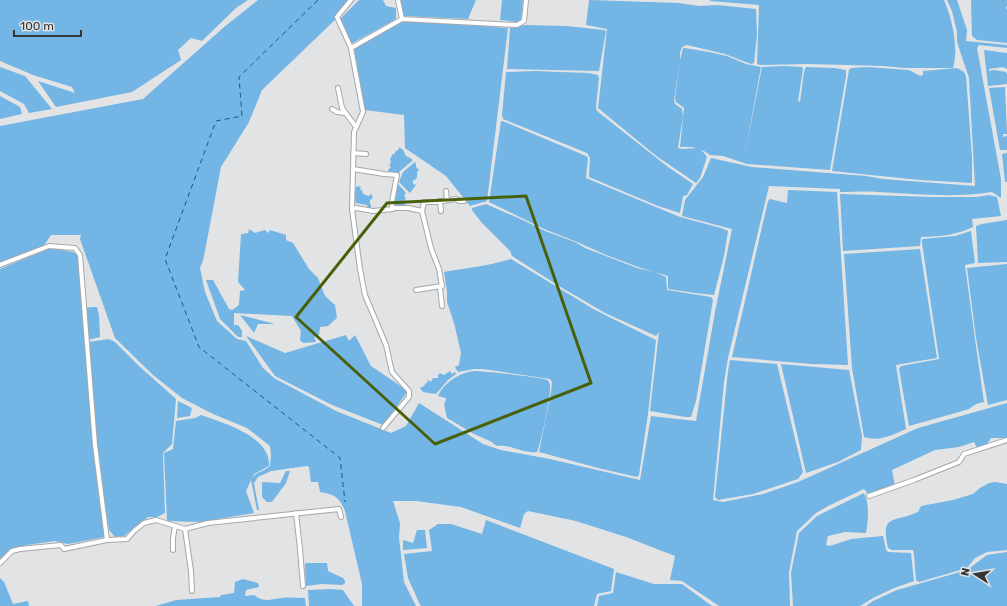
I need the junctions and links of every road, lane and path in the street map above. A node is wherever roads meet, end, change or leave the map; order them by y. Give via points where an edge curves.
1 (351, 0) edge
2 (398, 0) edge
3 (526, 0) edge
4 (402, 18) junction
5 (351, 48) junction
6 (338, 88) dead end
7 (332, 108) dead end
8 (345, 113) junction
9 (356, 127) junction
10 (353, 154) junction
11 (366, 154) dead end
12 (353, 169) junction
13 (446, 191) dead end
14 (447, 200) junction
15 (440, 201) junction
16 (464, 201) dead end
17 (352, 209) junction
18 (394, 209) junction
19 (422, 211) junction
20 (441, 211) dead end
21 (0, 265) edge
22 (440, 287) junction
23 (416, 290) dead end
24 (442, 306) dead end
25 (383, 428) dead end
26 (1007, 440) edge
27 (869, 496) dead end
28 (296, 513) junction
29 (341, 517) dead end
30 (175, 526) junction
31 (187, 528) junction
32 (107, 540) junction
33 (174, 550) dead end
34 (0, 563) edge
35 (194, 572) dead end
36 (303, 586) dead end
37 (192, 591) dead end

1 - 5 street via 337,17
2 - 4 street
3 - 4 street via 524,21 517,25
4 - 5 street
5 - 9 street via 363,112
6 - 8 street
7 - 8 street
8 - 9 street
9 - 10 street
10 - 11 street
10 - 12 street
12 - 17 street
12 - 18 street via 397,174 391,206
13 - 14 street
14 - 15 street
14 - 16 street
15 - 19 street via 424,202
15 - 20 street
17 - 18 street
17 - 25 street via 365,295 386,345 392,372 409,391 409,397
18 - 19 street
19 - 22 street via 438,269 442,286
21 - 32 street via 49,246 74,248 80,255
22 - 23 street
22 - 24 street
26 - 27 street via 964,454 959,462
28 - 29 street via 339,509
28 - 31 street via 208,523
28 - 36 street
30 - 31 street
30 - 32 street via 156,520 144,523 127,539
30 - 33 street
31 - 35 street
31 - 37 street
32 - 34 street via 64,549 61,545 20,549 12,551

